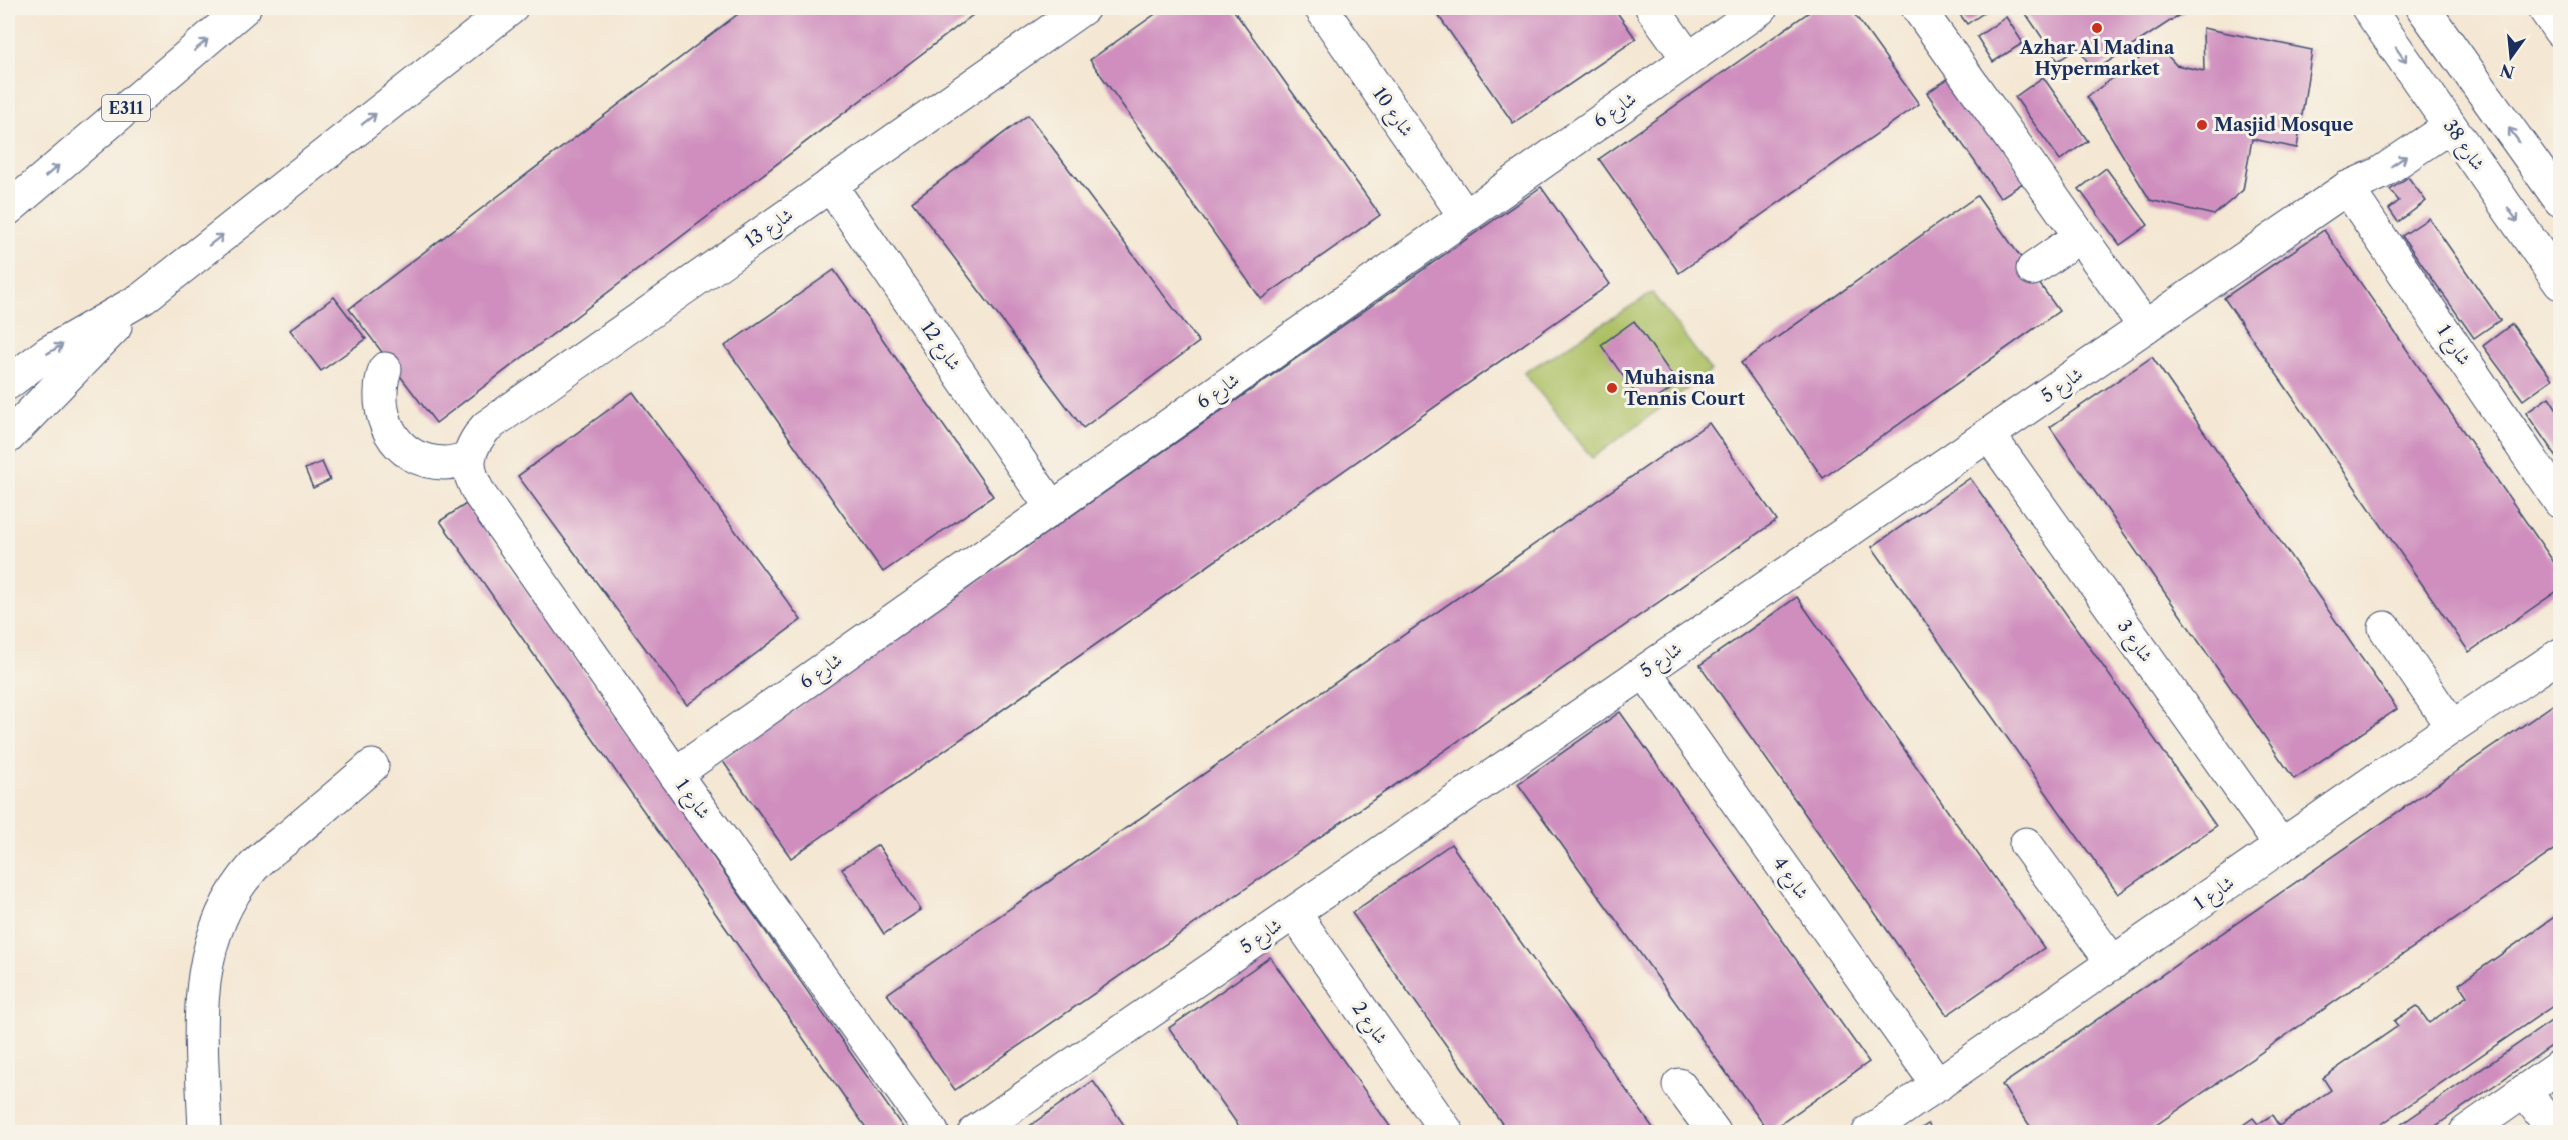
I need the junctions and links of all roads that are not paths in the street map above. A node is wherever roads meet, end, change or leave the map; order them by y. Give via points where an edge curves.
1 (244, 8) edge
2 (511, 8) edge
3 (1321, 8) edge
4 (1652, 8) edge
5 (1761, 8) edge
6 (1918, 8) edge
7 (2368, 8) edge
8 (2423, 8) edge
9 (2544, 8) edge
10 (1075, 11) edge
11 (2560, 32) edge
12 (1688, 58) junction
13 (2444, 116) junction
14 (830, 185) junction
15 (2347, 188) junction
16 (2560, 200) edge
17 (8, 209) edge
18 (1465, 216) junction
19 (2080, 236) junction
20 (2033, 269) dead end
21 (2560, 283) edge
22 (143, 298) junction
23 (2145, 327) junction
24 (385, 369) dead end
25 (8, 383) edge
26 (1989, 435) junction
27 (8, 437) edge
28 (468, 459) junction
29 (2560, 502) edge
30 (1052, 508) junction
31 (2385, 628) dead end
32 (2560, 655) edge
33 (1645, 672) junction
34 (2452, 727) junction
35 (372, 766) dead end
36 (675, 774) junction
37 (2026, 844) dead end
38 (2281, 846) junction
39 (1294, 913) junction
40 (2113, 963) junction
41 (2560, 1066) edge
42 (1679, 1085) dead end
43 (1938, 1085) junction
44 (2525, 1091) junction
45 (205, 1132) edge
46 (932, 1132) edge
47 (975, 1132) edge
48 (1447, 1132) edge
49 (1714, 1132) edge
50 (1869, 1132) edge
51 (2466, 1132) edge
52 (2553, 1132) edge

17 -> 1 main road, E311
22 -> 2 main road
3 - 18 main road, شارع 10
4 - 12 main road
5 - 12 main road, شارع 6
6 - 19 main road
7 -> 13 main road, شارع 38
16 -> 8 main road
9 - 11 main road
10 - 14 main road, شارع 13
12 - 18 main road, شارع 6
13 - 15 main road, شارع 5 via 2367,157
13 -> 21 main road, شارع 38
14 - 28 main road, شارع 13 via 486,427 474,441
14 - 30 main road, شارع 12
15 - 23 main road, شارع 5
15 - 29 main road, شارع 1
18 - 30 main road, شارع 6
19 - 20 main road
19 - 23 main road
25 -> 22 main road via 49,352
22 - 27 main road
23 - 26 main road, شارع 5
24 - 28 main road via 380,407 387,428 401,447 422,459 445,463
26 - 33 main road, شارع 5
26 - 38 main road, شارع 3
28 - 36 main road, شارع 1 via 471,479 480,495
30 - 36 main road, شارع 6
31 - 34 main road
32 - 34 main road, شارع 1
33 - 39 main road, شارع 5
33 - 43 main road, شارع 4
34 - 38 main road, شارع 1
35 - 45 main road via 254,866 231,896 204,968 201,1007
36 - 46 main road, شارع 1
37 - 40 main road
38 - 40 main road, شارع 1
39 - 47 main road, شارع 5
39 - 48 main road, شارع 2
40 - 43 main road, شارع 1
41 - 44 main road
42 - 49 main road
43 - 50 main road, شارع 1
44 - 51 main road
44 - 52 main road

